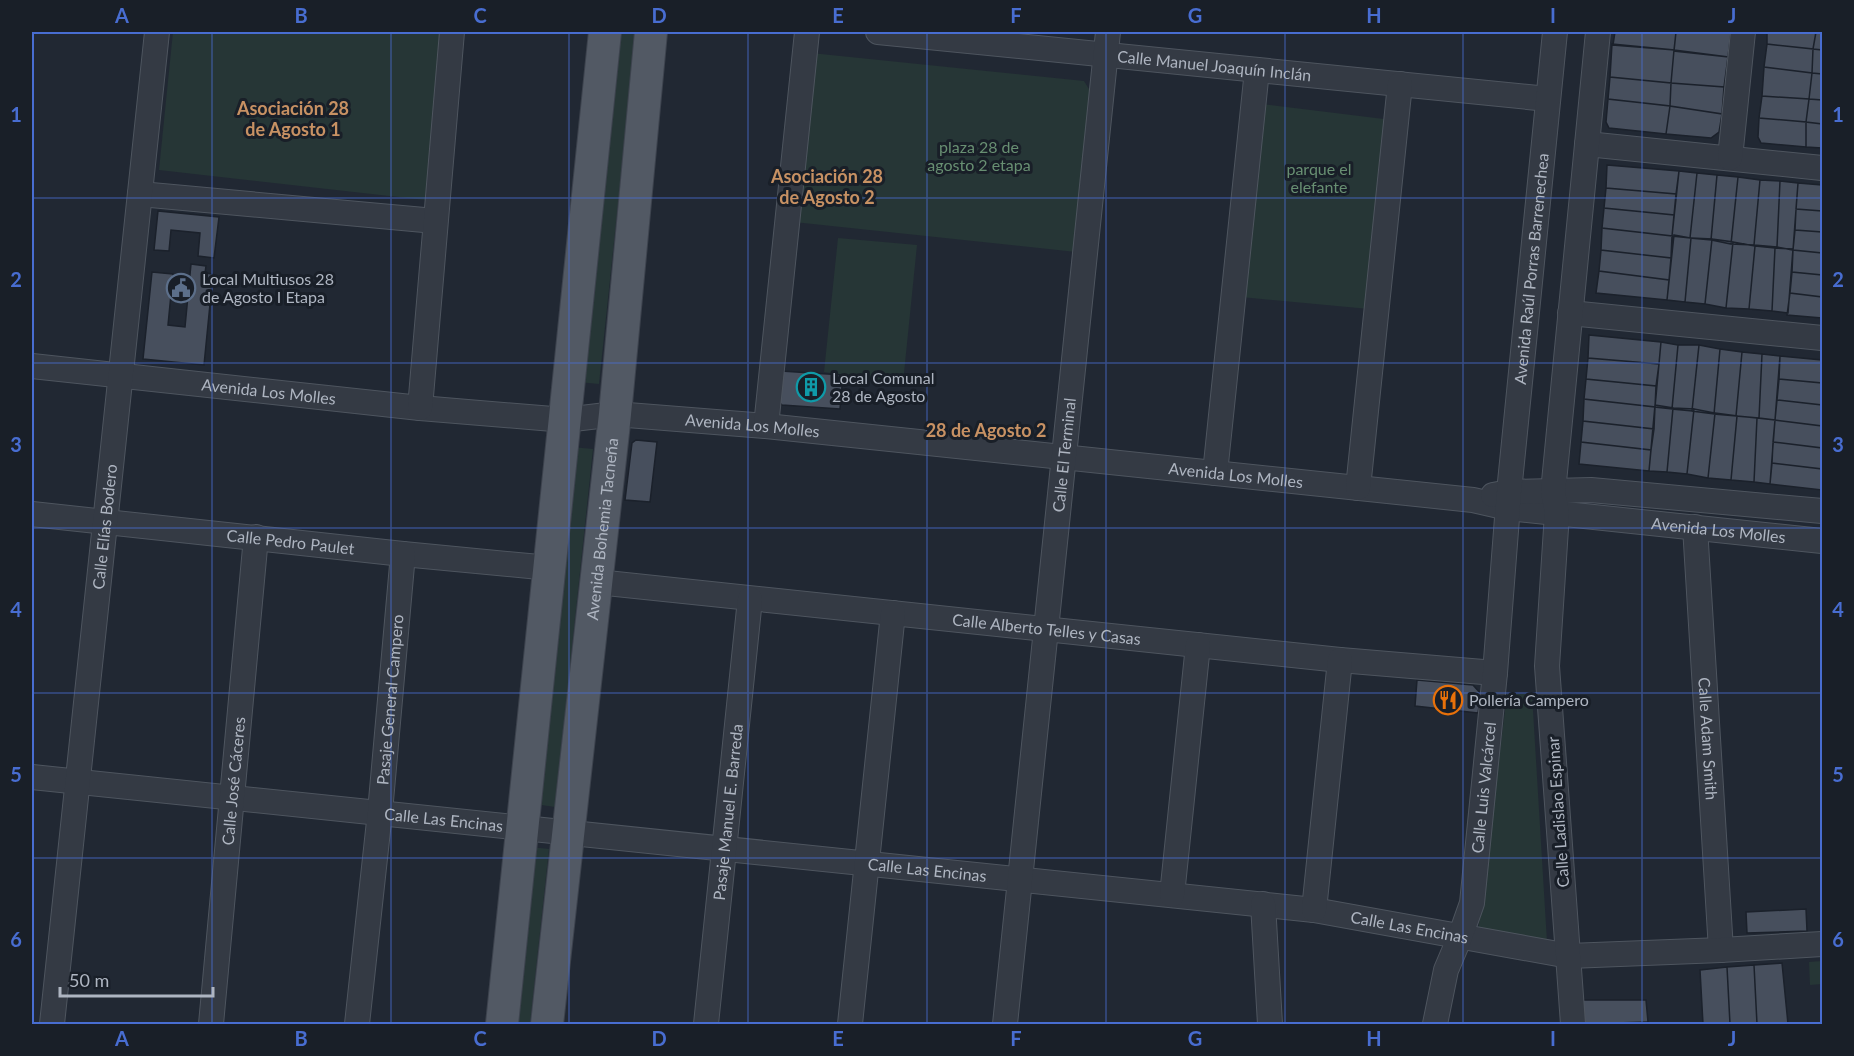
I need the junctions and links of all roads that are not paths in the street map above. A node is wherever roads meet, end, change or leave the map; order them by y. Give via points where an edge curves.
1 (157, 32) edge
2 (452, 32) edge
3 (605, 32) edge
4 (651, 32) edge
5 (807, 32) edge
6 (878, 32) edge
7 (1555, 32) edge
8 (1598, 32) edge
9 (1743, 32) edge
10 (1107, 43) edge
11 (1257, 70) junction
12 (1400, 84) junction
13 (1548, 99) junction
14 (1587, 144) junction
15 (1730, 158) junction
16 (1822, 168) edge
17 (140, 194) junction
18 (435, 221) junction
19 (1570, 313) junction
20 (1822, 338) edge
21 (32, 366) edge
22 (121, 374) junction
23 (420, 408) junction
24 (615, 414) junction
25 (565, 420) junction
26 (766, 426) junction
27 (1064, 457) junction
28 (1215, 473) junction
29 (1358, 488) junction
30 (1509, 500) junction
31 (1555, 502) junction
32 (1822, 511) edge
33 (32, 514) edge
34 (105, 522) junction
35 (1695, 527) junction
36 (256, 537) junction
37 (1822, 541) edge
38 (403, 554) junction
39 (550, 568) junction
40 (597, 582) junction
41 (750, 598) junction
42 (893, 614) junction
43 (1046, 629) junction
44 (1198, 645) junction
45 (1340, 660) junction
46 (1495, 673) junction
47 (32, 777) edge
48 (78, 782) junction
49 (232, 797) junction
50 (380, 812) junction
51 (523, 827) junction
52 (568, 832) junction
53 (724, 848) junction
54 (867, 863) junction
55 (1020, 879) junction
56 (1172, 895) junction
57 (1263, 904) junction
58 (1314, 910) junction
59 (1461, 937) junction
60 (1822, 944) edge
61 (1721, 950) junction
62 (1569, 956) junction
63 (52, 1024) edge
64 (211, 1024) edge
65 (357, 1024) edge
66 (502, 1024) edge
67 (547, 1024) edge
68 (706, 1024) edge
69 (850, 1024) edge
70 (1005, 1024) edge
71 (1270, 1024) edge
72 (1435, 1024) edge
73 (1573, 1024) edge

1 - 17 street, Calle Elías Bodero
2 - 18 street
3 - 25 main road
4 - 24 main road, Avenida Bohemia Tacneña
5 - 26 street
6 - 10 street, Calle Manuel Joaquín Inclán
7 - 13 street, Avenida Raúl Porras Barrenechea
8 - 14 street
9 - 15 street
10 - 11 street, Calle Manuel Joaquín Inclán
10 - 27 street, Calle El Terminal
11 - 12 street, Calle Manuel Joaquín Inclán
11 - 28 street
12 - 13 street, Calle Manuel Joaquín Inclán
12 - 29 street
13 - 30 street, Avenida Raúl Porras Barrenechea
14 - 15 street
14 - 19 street
15 - 16 street
17 - 18 street
17 - 22 street, Calle Elías Bodero
18 - 23 street
19 - 20 street
19 - 31 street
21 - 22 street, Avenida Los Molles
22 - 23 street, Avenida Los Molles
22 - 34 street, Calle Elías Bodero
23 - 25 street, Avenida Los Molles
24 - 25 street, Avenida Los Molles
24 - 26 street, Avenida Los Molles
24 - 40 main road, Avenida Bohemia Tacneña
25 - 39 main road
26 - 27 street, Avenida Los Molles
27 - 28 street, Avenida Los Molles
27 - 43 street, Calle El Terminal
28 - 29 street, Avenida Los Molles
29 - 30 street, Avenida Los Molles
30 - 31 street, Avenida Los Molles
30 - 46 street, Calle Luis Valcárcel
31 - 32 street, Avenida Los Molles via 1591,490
31 - 35 street, Avenida Los Molles
31 - 62 street, Calle Ladislao Espinar via 1547,666
33 - 34 street, Calle Pedro Paulet
34 - 36 street, Calle Pedro Paulet
34 - 48 street, Calle Elías Bodero
35 - 37 street, Avenida Los Molles
35 - 61 street, Calle Adam Smith
36 - 38 street, Calle Pedro Paulet
36 - 49 street, Calle José Cáceres
38 - 39 street, Calle Pedro Paulet
38 - 50 street, Pasaje General Campero
39 - 51 main road
40 - 41 street, Calle Alberto Telles y Casas
40 - 52 main road, Avenida Bohemia Tacneña
41 - 42 street, Calle Alberto Telles y Casas
41 - 53 street, Pasaje Manuel E. Barreda
42 - 43 street, Calle Alberto Telles y Casas
42 - 54 street
43 - 44 street, Calle Alberto Telles y Casas
43 - 55 street, Calle El Terminal
44 - 45 street, Calle Alberto Telles y Casas
44 - 56 street
45 - 46 street, Calle Alberto Telles y Casas
45 - 58 street
46 - 59 street, Calle Luis Valcárcel via 1472,903
47 - 48 street, Calle Las Encinas
48 - 49 street, Calle Las Encinas
48 - 63 street, Calle Elías Bodero
49 - 50 street, Calle Las Encinas
49 - 64 street, Calle José Cáceres
50 - 51 street, Calle Las Encinas
50 - 65 street, Pasaje General Campero
51 - 52 street, Calle Las Encinas
51 - 66 main road
52 - 53 street, Calle Las Encinas
52 - 67 main road, Avenida Bohemia Tacneña
53 - 54 street, Calle Las Encinas
53 - 68 street, Pasaje Manuel E. Barreda
54 - 55 street, Calle Las Encinas
54 - 69 street
55 - 56 street, Calle Las Encinas
55 - 70 street, Calle El Terminal
56 - 57 street, Calle Las Encinas
57 - 58 street, Calle Las Encinas
57 - 71 street
58 - 59 street, Calle Las Encinas
59 - 62 street, Calle Las Encinas
59 - 72 street, Calle Luis Valcárcel via 1446,970
60 - 61 street, Calle Las Encinas
61 - 62 street, Calle Las Encinas
62 - 73 street, Calle Ladislao Espinar

